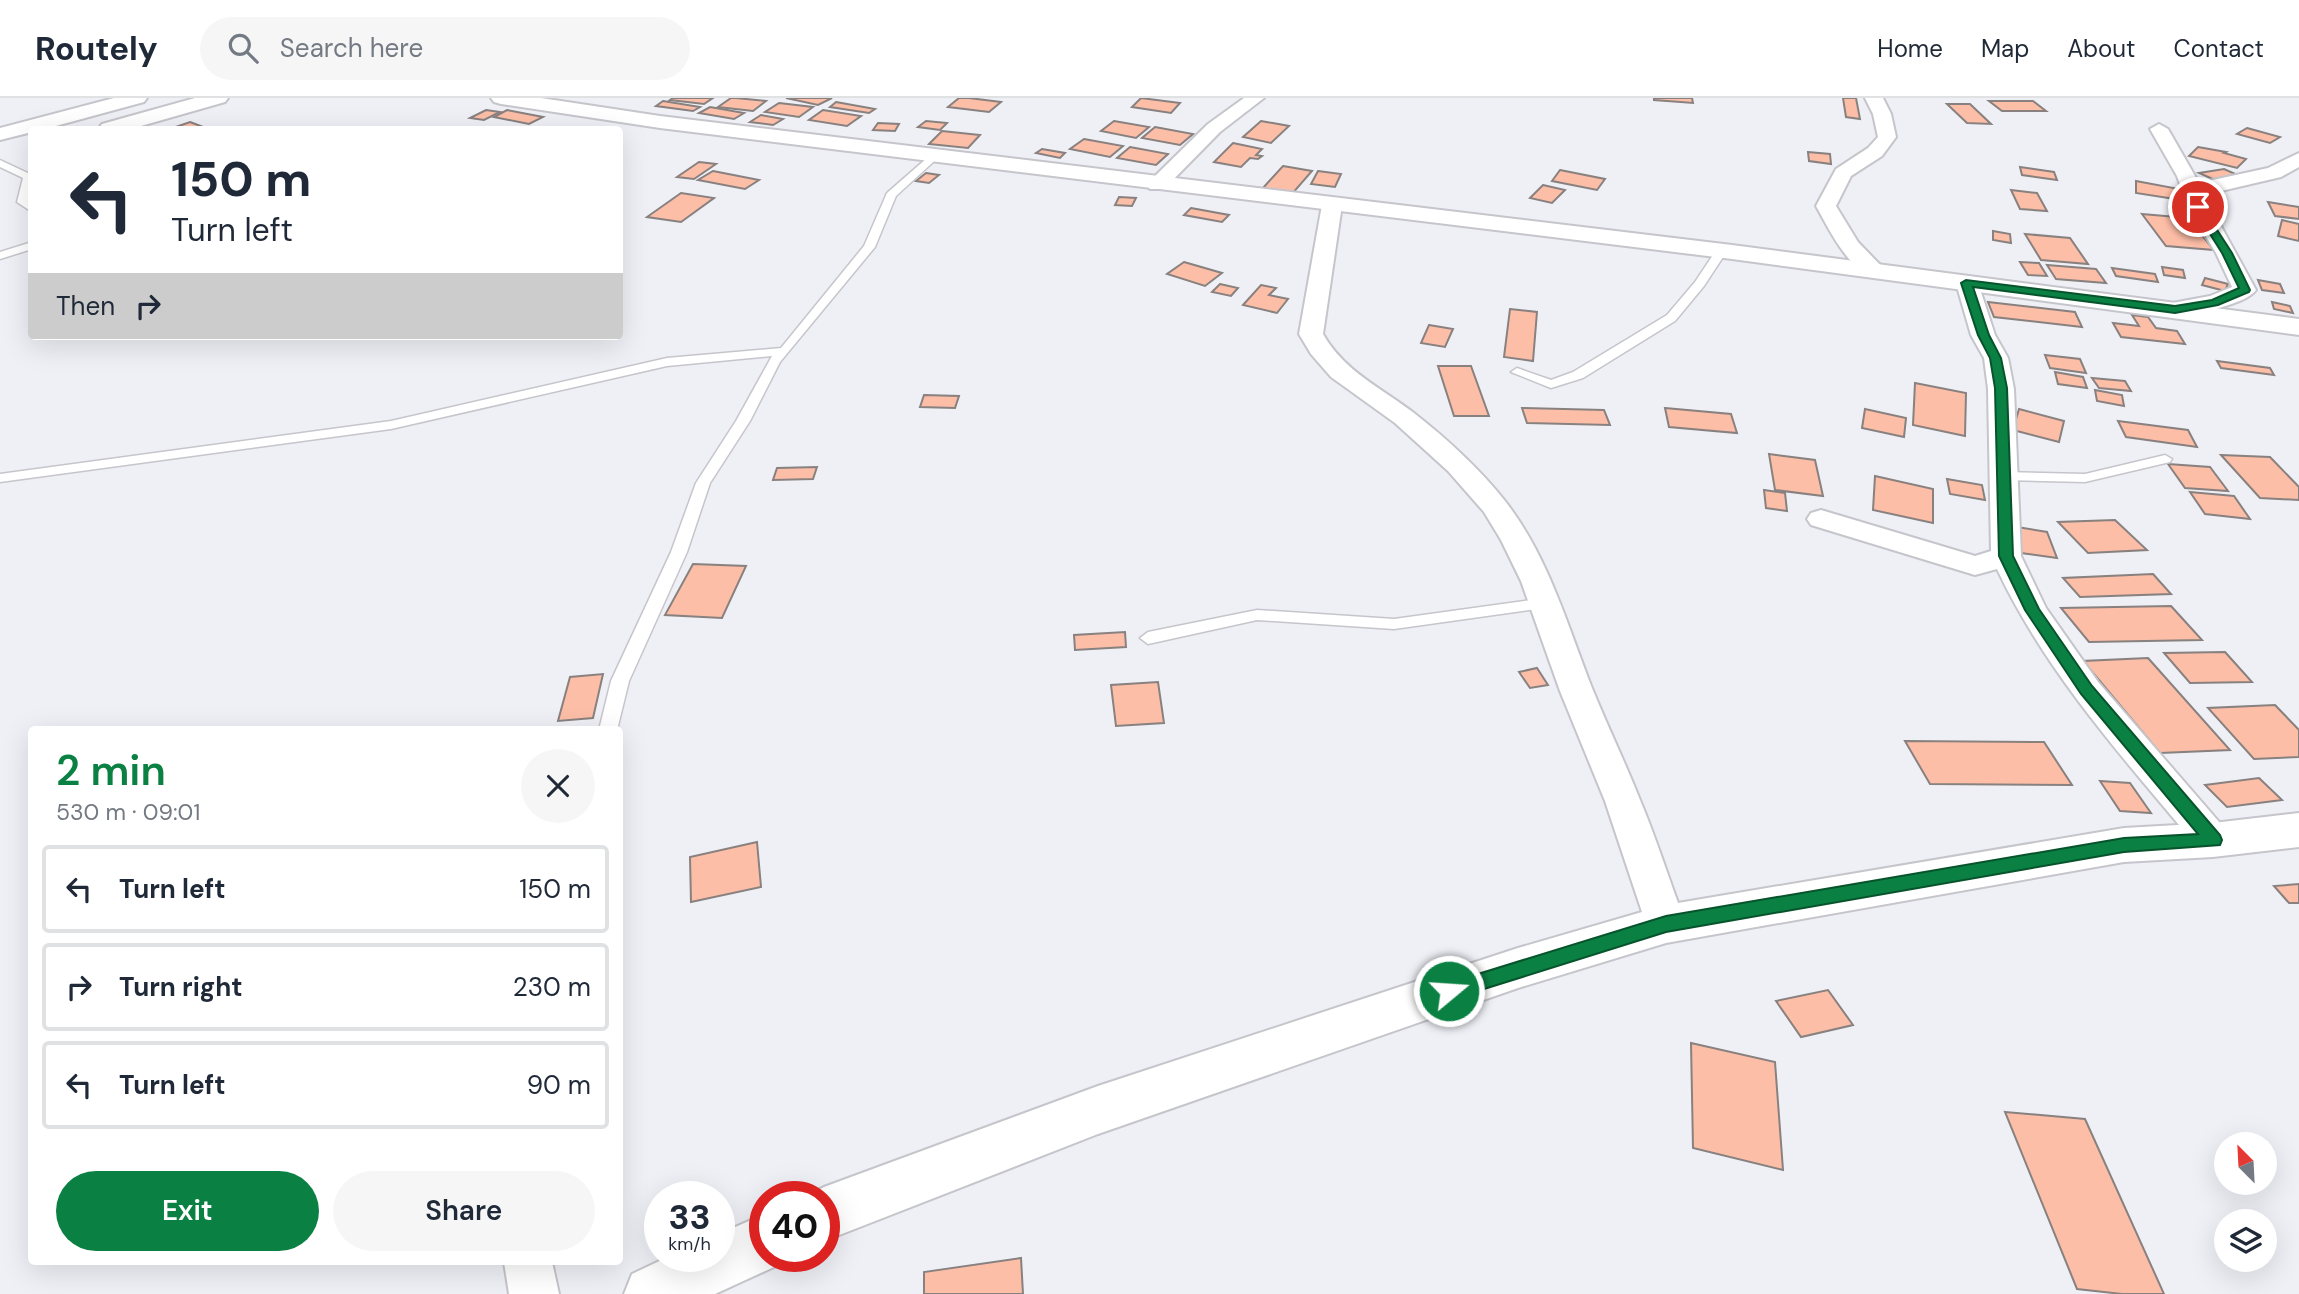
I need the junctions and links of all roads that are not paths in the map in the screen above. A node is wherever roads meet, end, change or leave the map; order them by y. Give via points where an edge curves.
1 (137, 98) edge
2 (218, 98) edge
3 (501, 98) edge
4 (1255, 98) edge
5 (1874, 98) edge
6 (30, 126) edge
7 (118, 126) edge
8 (28, 127) edge
9 (2159, 129) dead end
10 (0, 134) edge
11 (937, 154) junction
12 (7, 157) edge
13 (2299, 159) edge
14 (28, 177) edge
15 (28, 177) edge
16 (1157, 184) junction
17 (2193, 192) junction
18 (1332, 205) junction
19 (28, 206) edge
20 (28, 246) edge
21 (1721, 251) junction
22 (0, 256) edge
23 (1875, 271) junction
24 (1966, 283) junction
25 (2175, 309) junction
26 (2299, 327) edge
27 (785, 351) junction
28 (1517, 372) dead end
29 (2165, 459) dead end
30 (2004, 476) junction
31 (0, 478) edge
32 (1821, 519) dead end
33 (2006, 556) junction
34 (1545, 603) junction
35 (1148, 638) dead end
36 (609, 726) edge
37 (2299, 830) edge
38 (2213, 840) junction
39 (1666, 924) junction
40 (840, 1208) edge
41 (749, 1249) edge
42 (529, 1265) edge
43 (534, 1294) edge
44 (652, 1294) edge

1 - 6 main road
2 - 7 main road
3 - 11 main road via 660,122
4 - 16 street via 1214,128
5 - 23 street via 1887,137 1875,152 1843,173 1826,206 1849,246
8 - 10 main road
9 - 17 street
11 - 16 main road
11 - 27 lane via 891,195 869,247
12 - 14 lane
13 - 17 street via 2274,173
15 - 19 lane via 22,202
16 - 18 main road
17 - 25 street via 2245,290 2215,302
18 - 21 main road
18 - 34 street via 1311,334 1320,354 1404,418 1464,475 1503,520
20 - 22 lane
21 - 23 main road
21 - 28 lane via 1671,318 1578,375 1551,384
23 - 24 main road
24 - 25 main road
24 - 30 street via 1983,335 1996,358
25 - 26 main road
27 - 31 lane via 667,362 391,425
27 - 36 lane via 775,360 703,483 679,552 620,681
29 - 30 lane via 2085,478
30 - 33 street
32 - 33 street via 1975,566
33 - 38 street via 2032,610 2086,690
34 - 35 lane via 1394,624 1257,615
34 - 39 street
37 - 38 main road
38 - 39 main road via 2124,845
39 - 40 main road via 1518,968 1098,1110
41 - 44 main road
42 - 43 street

